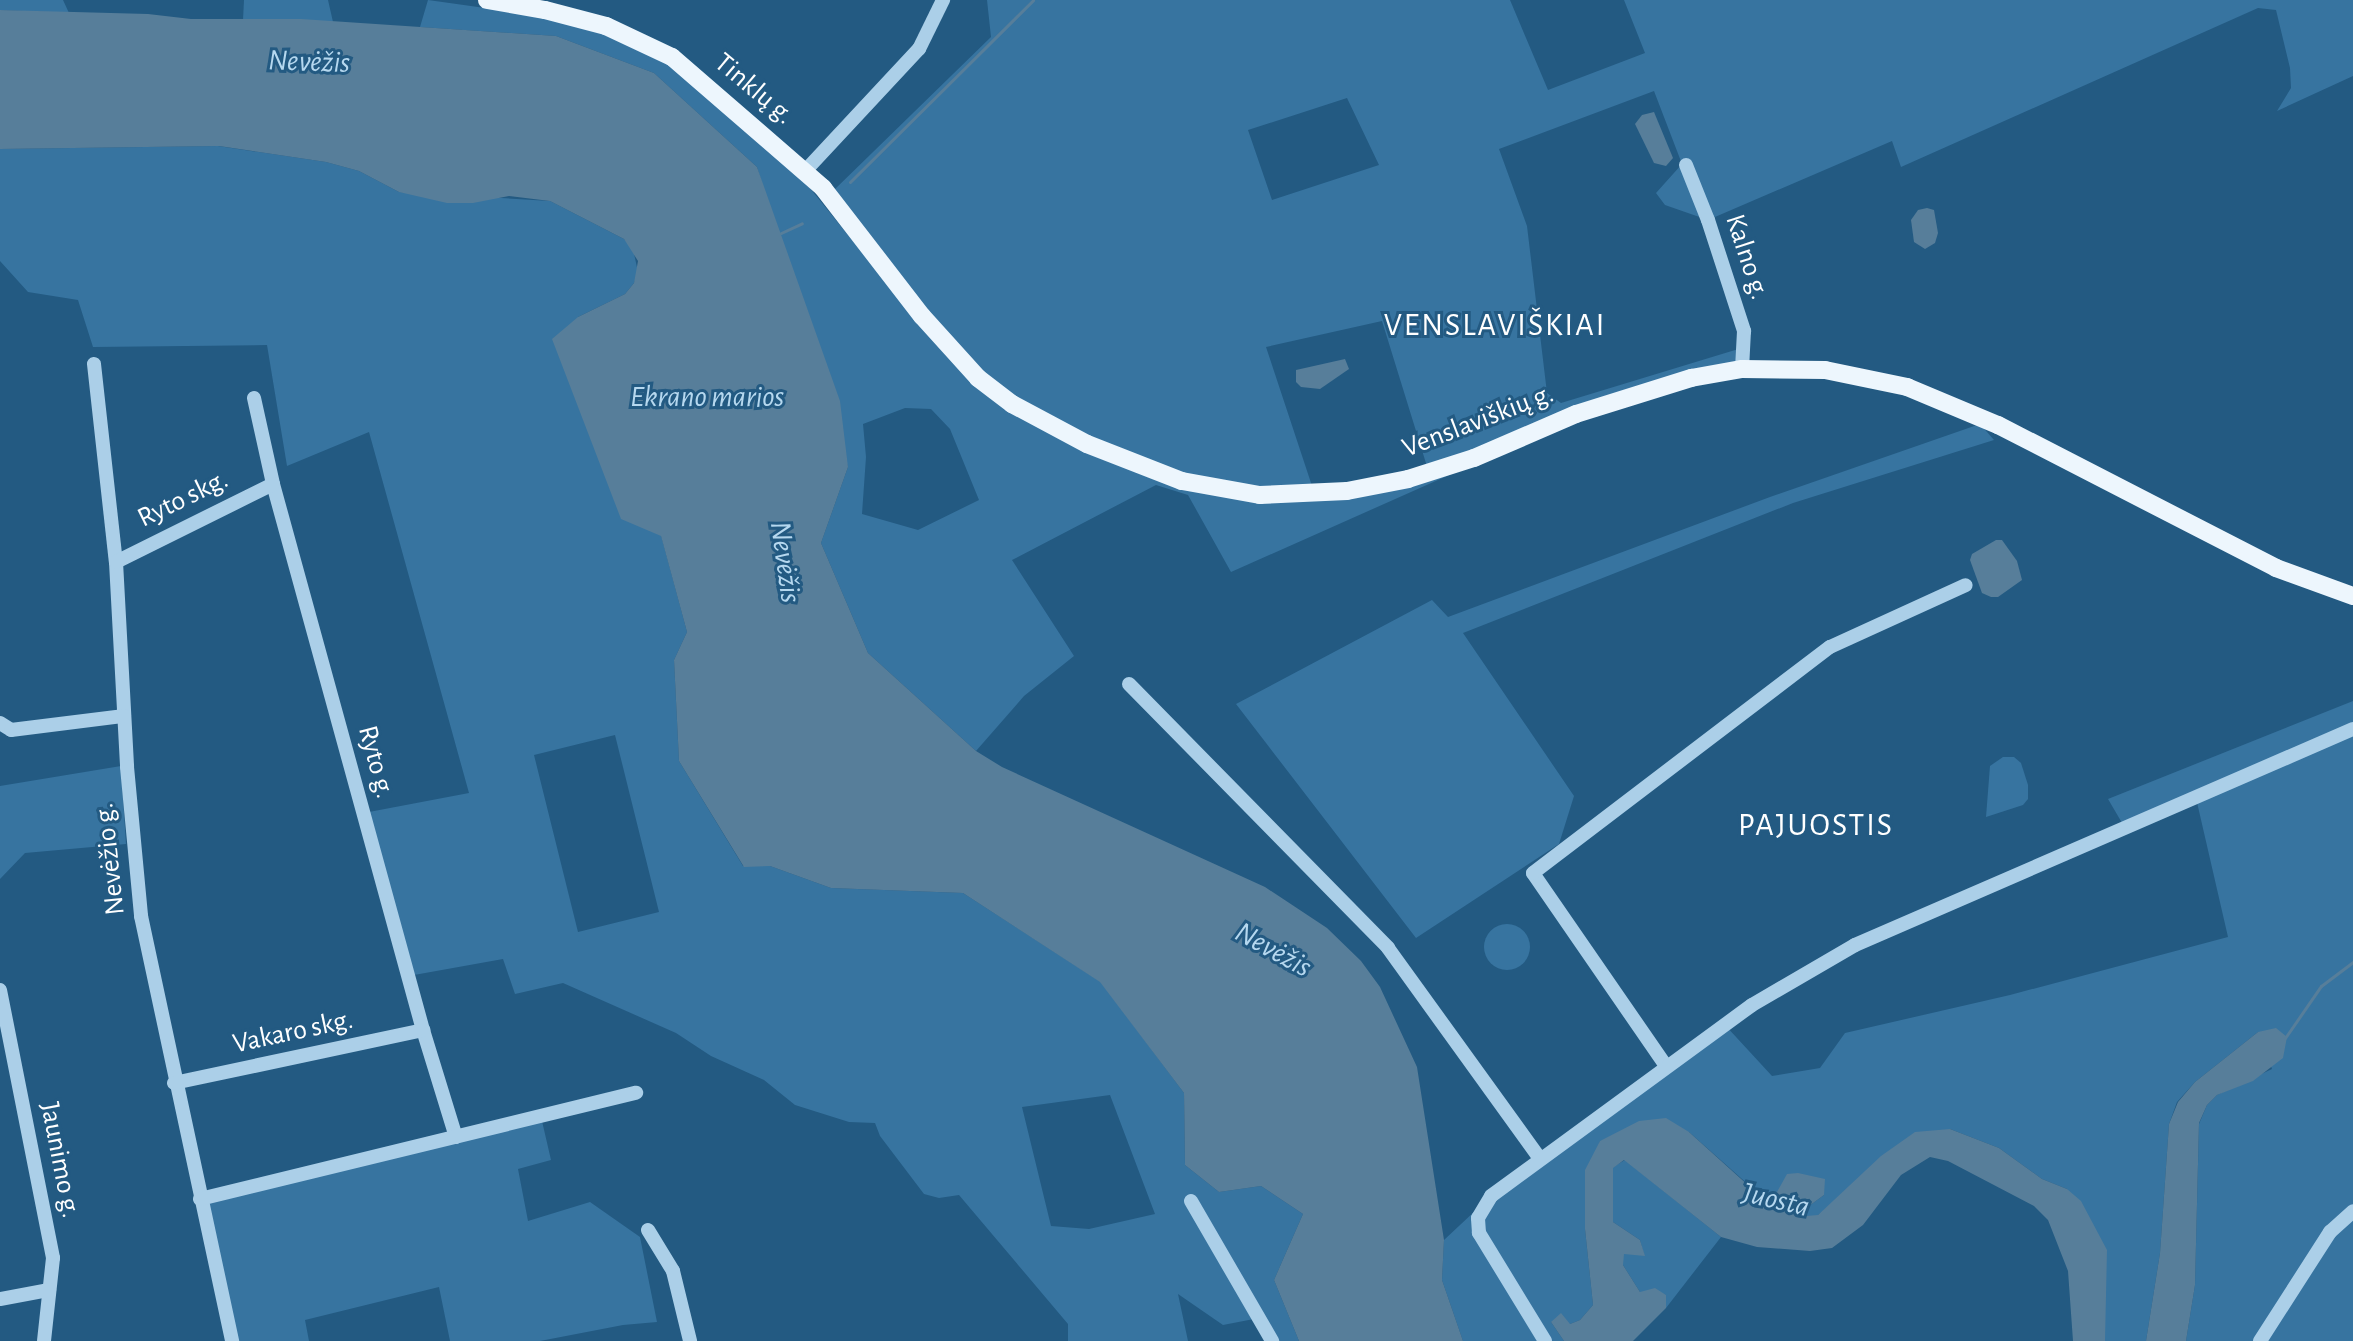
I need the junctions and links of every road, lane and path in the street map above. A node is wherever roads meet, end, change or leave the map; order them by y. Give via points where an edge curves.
1 (488, 0) edge
2 (943, 0) edge
3 (1686, 165) dead end
4 (806, 170) junction
5 (922, 316) joint
6 (94, 364) dead end
7 (1742, 369) junction
8 (254, 398) dead end
9 (273, 484) junction
10 (116, 562) junction
11 (1966, 585) dead end
12 (2353, 596) edge
13 (1129, 684) dead end
14 (124, 716) junction
15 (0, 723) edge
16 (2353, 729) edge
17 (0, 990) edge
18 (423, 1030) junction
19 (1666, 1066) junction
20 (174, 1083) junction
21 (636, 1093) dead end
22 (456, 1137) junction
23 (1540, 1159) junction
24 (200, 1199) junction
25 (1191, 1201) dead end
26 (2353, 1211) edge
27 (648, 1230) dead end
28 (49, 1290) junction
29 (0, 1299) edge
30 (44, 1341) edge
31 (232, 1341) edge
32 (690, 1341) edge
33 (1272, 1341) edge
34 (1545, 1341) edge
35 (2260, 1341) edge

1 - 4 main road, Tinklų g. via 606,26 650,44
2 - 4 street via 919,49
3 - 7 street, Kalno g. via 1744,331
4 - 5 main road, Tinklų g.
5 - 7 main road, Venslaviškių g. via 956,358 1012,404 1129,462 1182,481 1260,495 1347,491 1408,479 1474,458 1576,414 1649,390
6 - 10 street, Nevėžio g.
7 - 12 main road, Venslaviškių g. via 1796,368 1907,387 1998,425 2276,568
8 - 9 street, Ryto g.
9 - 10 street, Ryto skg.
9 - 18 street, Ryto g.
10 - 14 street, Nevėžio g.
11 - 19 street via 1830,647 1533,873
13 - 23 street via 1388,948
14 - 15 street via 11,730
14 - 20 street, Nevėžio g. via 139,902
16 - 19 street via 1855,945 1752,1005
17 - 28 street, Jaunimo g. via 53,1258
18 - 20 street, Vakaro skg.
18 - 22 street, Ryto g.
19 - 23 street
20 - 24 street, Nevėžio g.
21 - 22 street
22 - 24 street
23 - 34 street via 1491,1196 1478,1218 1479,1233
24 - 31 street, Nevėžio g.
25 - 33 street
26 - 35 street via 2330,1232
27 - 32 street via 673,1271
28 - 29 street
28 - 30 street, Jaunimo g.

